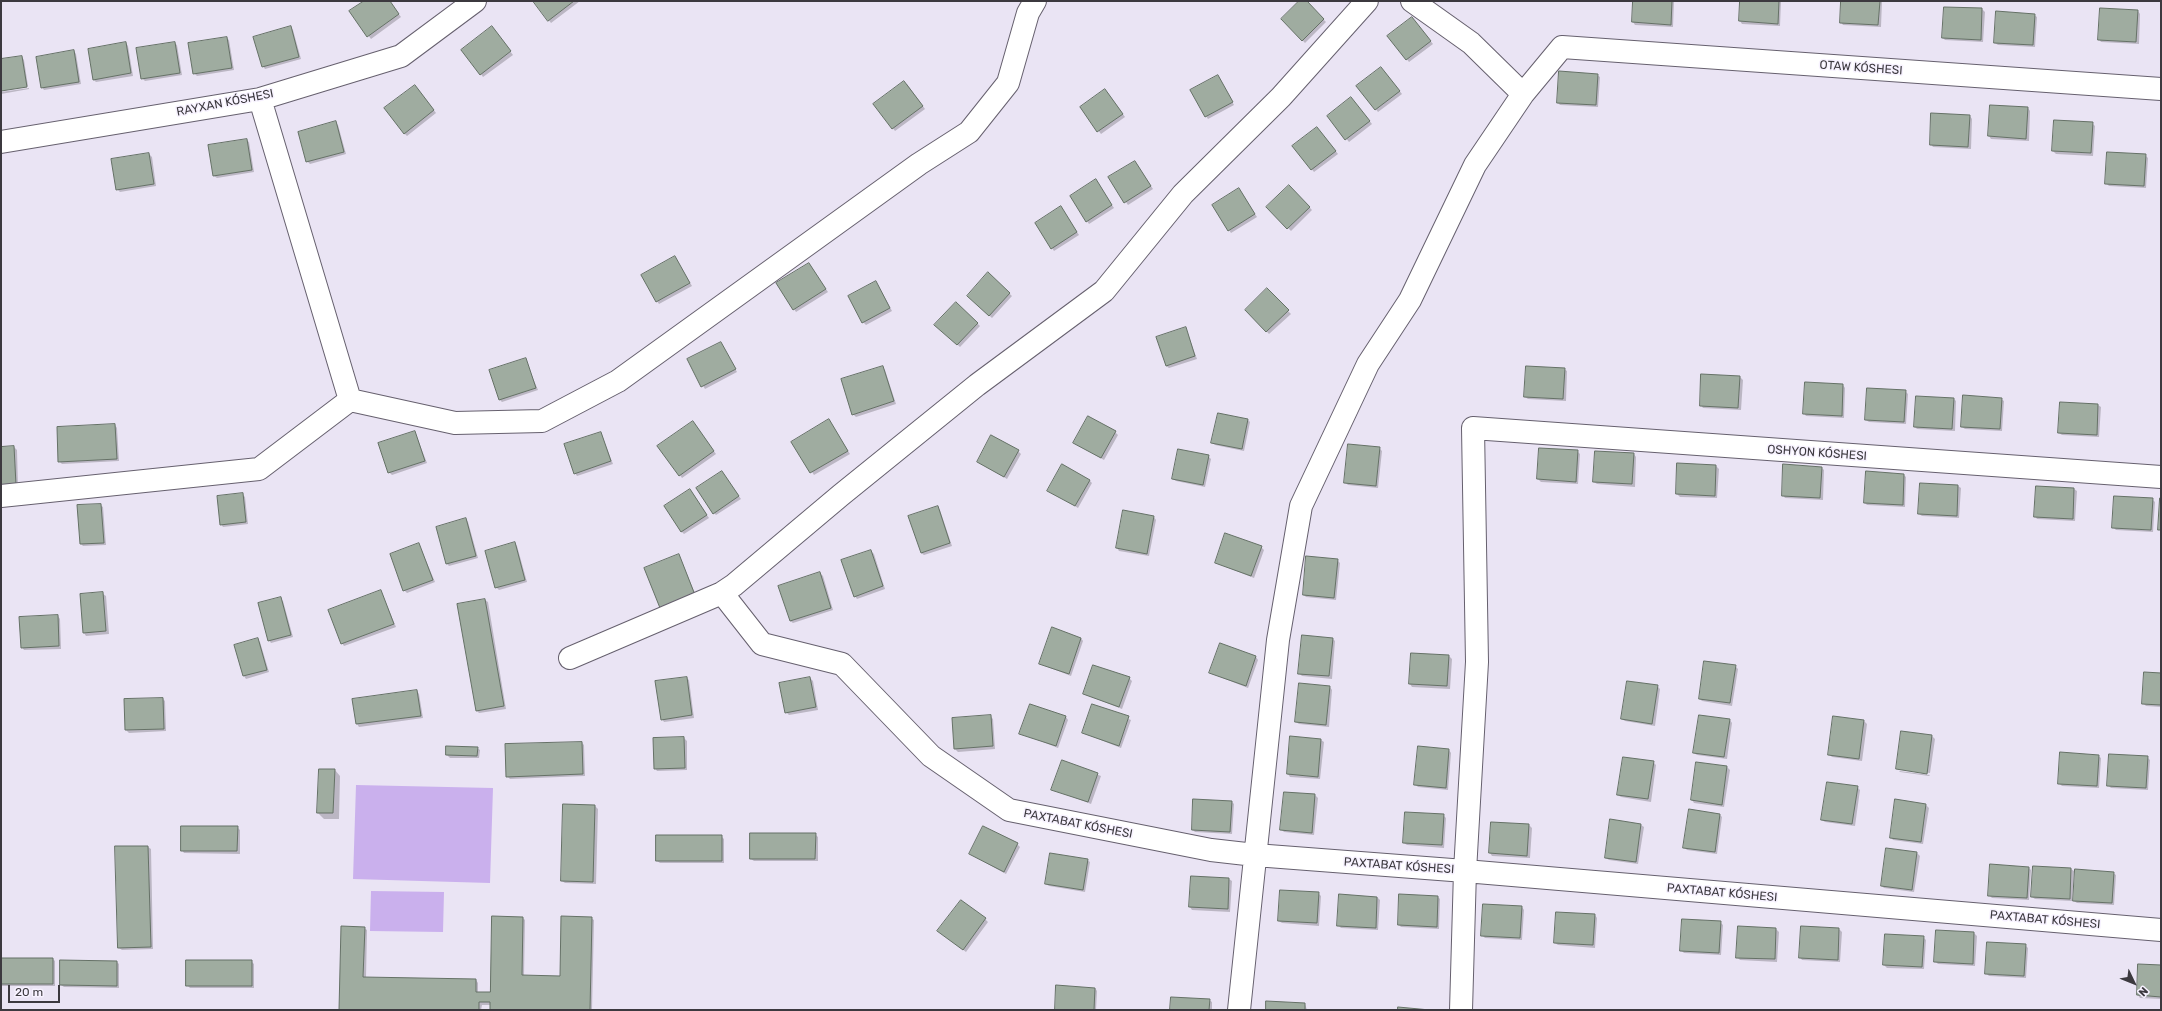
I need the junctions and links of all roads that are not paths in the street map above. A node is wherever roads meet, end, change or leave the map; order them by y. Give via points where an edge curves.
1 (475, 1) edge
2 (1035, 1) edge
3 (1367, 1) edge
4 (1412, 1) edge
5 (2161, 89) edge
6 (1523, 94) junction
7 (260, 99) junction
8 (1, 142) edge
9 (350, 400) junction
10 (2161, 477) edge
11 (1, 496) edge
12 (722, 593) junction
13 (570, 658) dead end
14 (1255, 855) junction
15 (1464, 871) junction
16 (2161, 930) edge
17 (1239, 1010) edge
18 (1461, 1010) edge

1 - 7 street, RAYXAN KÓSHESI via 401,56
2 - 9 street via 1028,13 1008,83 968,132 919,164 618,381 542,421 455,423
3 - 12 street via 1281,97 1183,194 1104,291 971,390
4 - 6 street via 1471,43
5 - 6 street, OTAW KÓSHESI via 1562,47
6 - 14 street via 1475,165 1410,300 1368,364 1301,506 1278,640
7 - 8 street, RAYXAN KÓSHESI
7 - 9 street
9 - 11 street via 260,469
10 - 15 street, OSHYON KÓSHESI via 1473,428 1477,662
12 - 13 street
12 - 14 street, PAXTABAT KÓSHESI via 762,644 842,664 931,756 1009,810 1211,850
14 - 15 street, PAXTABAT KÓSHESI
14 - 17 street
15 - 16 street, PAXTABAT KÓSHESI
15 - 18 street

